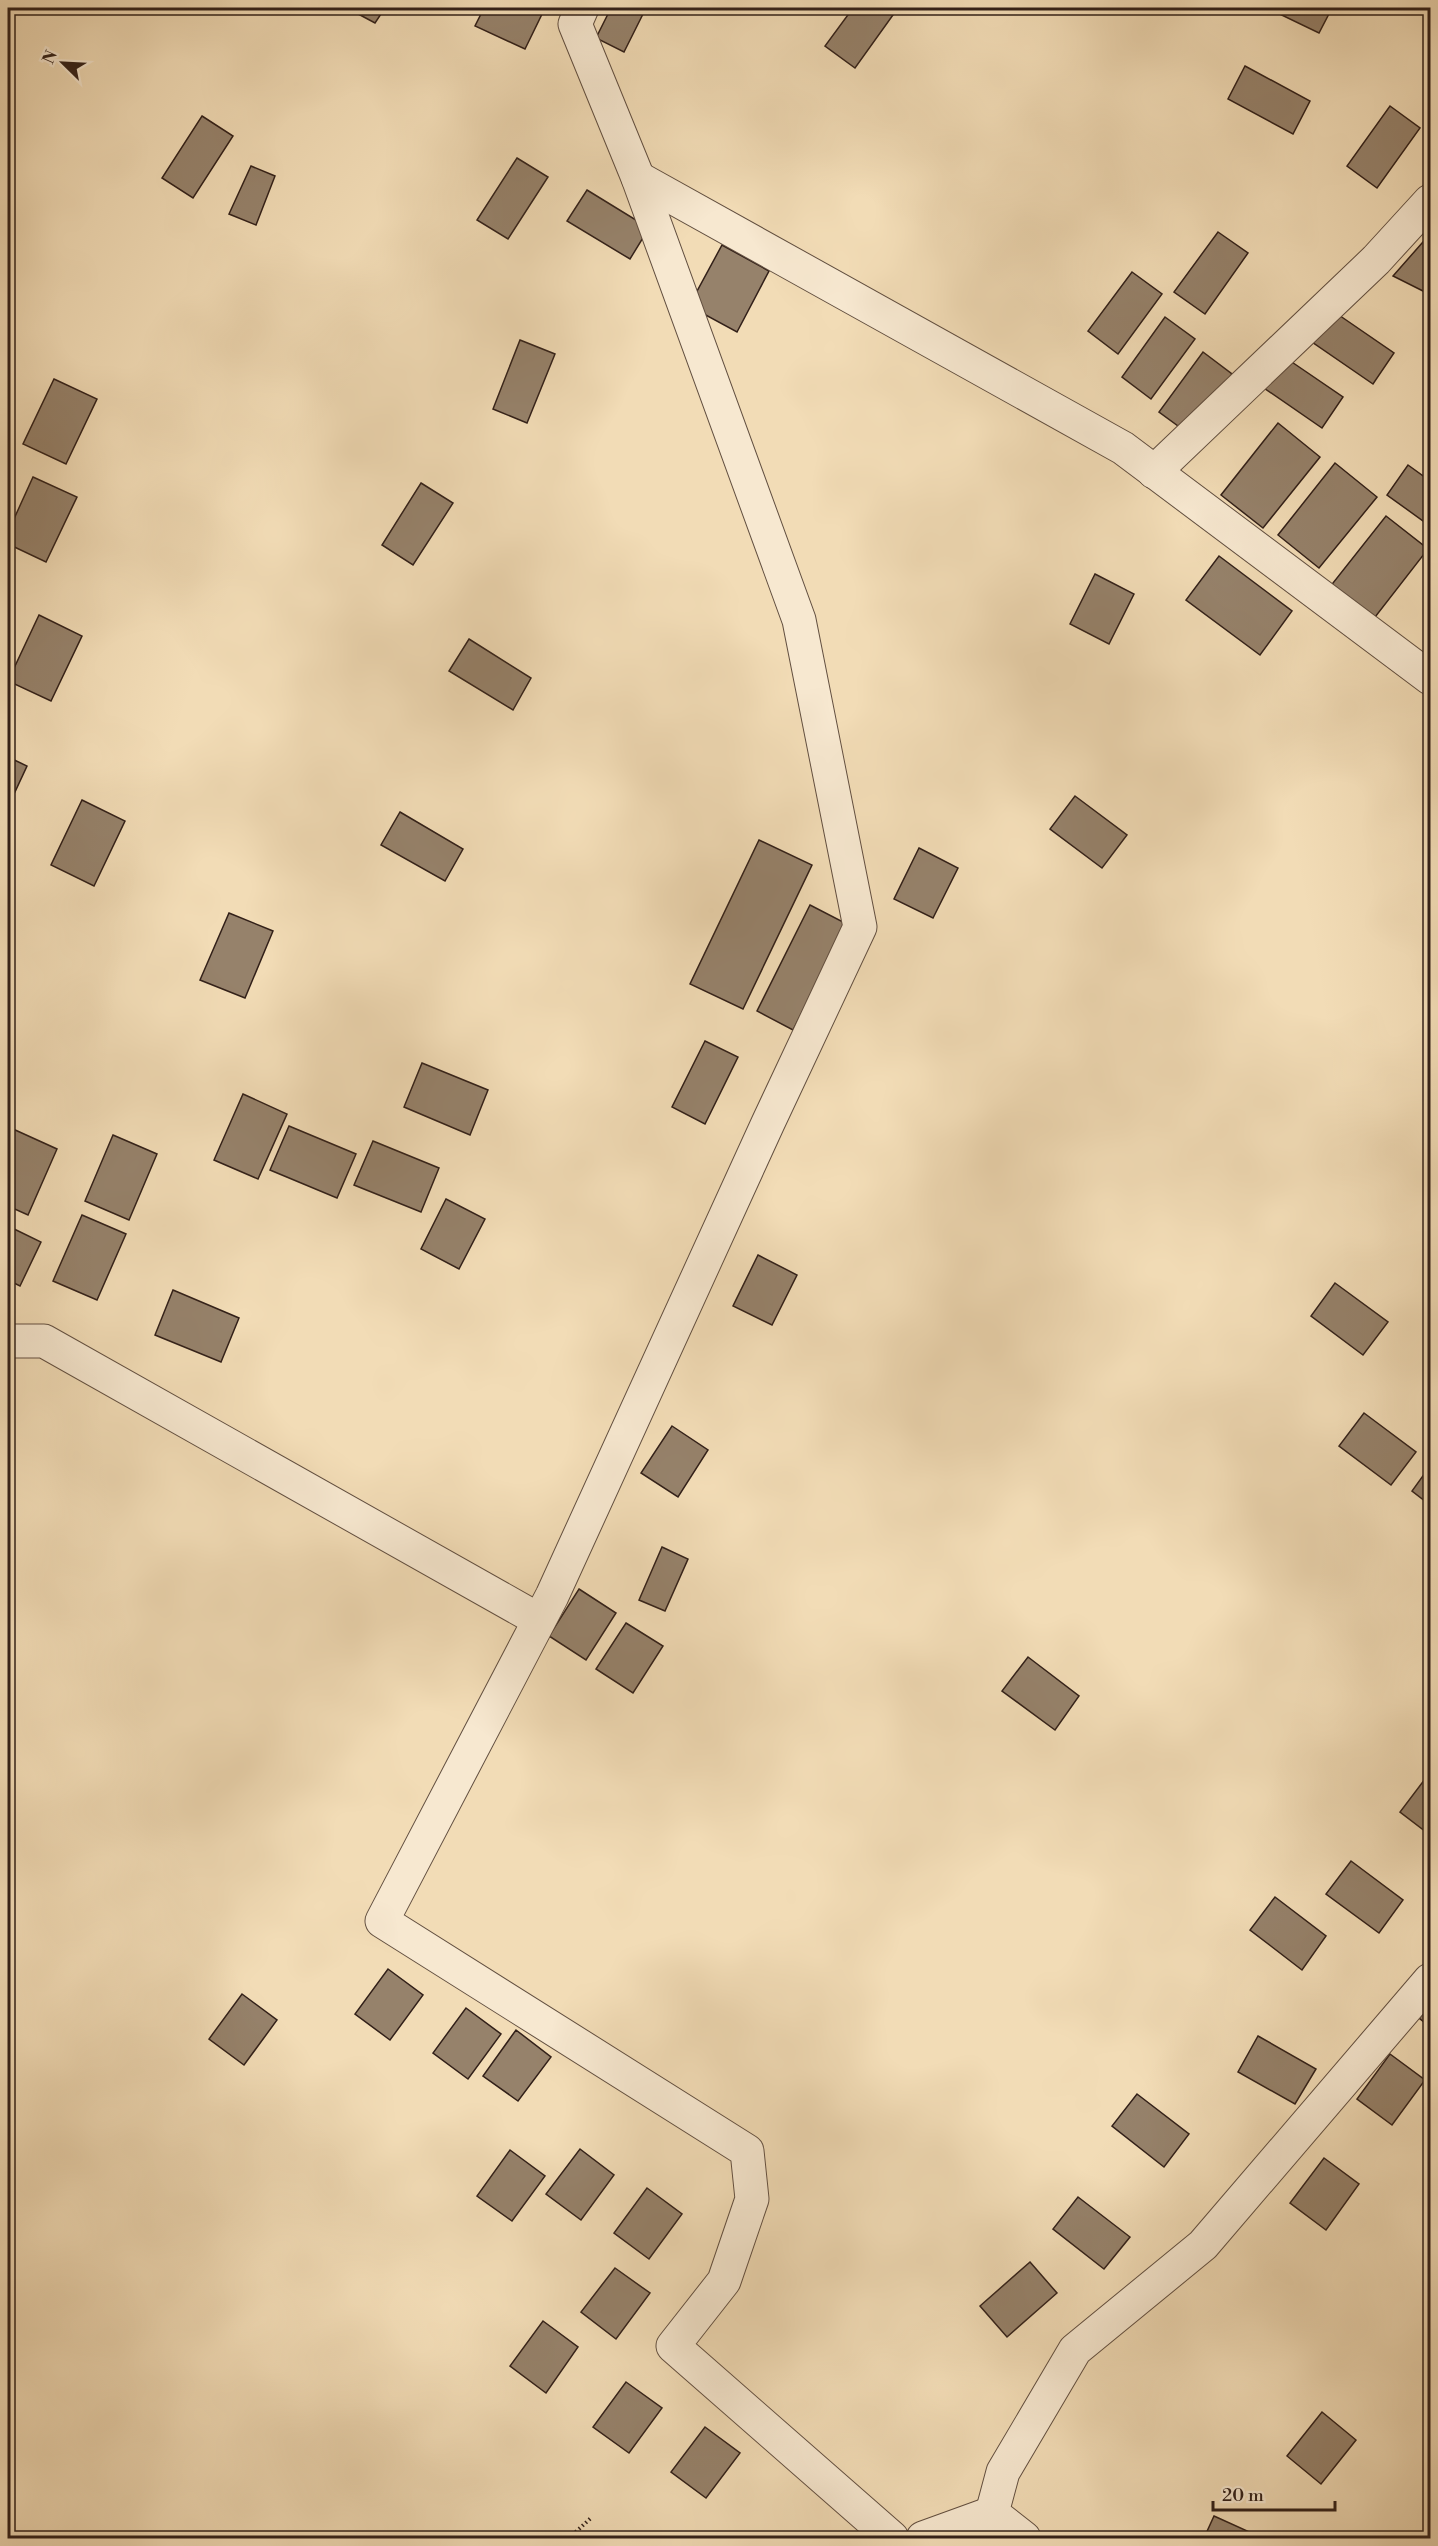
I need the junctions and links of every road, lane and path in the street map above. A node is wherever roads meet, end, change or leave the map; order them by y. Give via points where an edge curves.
1 (582, 8) edge
2 (638, 178) junction
3 (1431, 201) edge
4 (1154, 472) junction
5 (1431, 678) edge
6 (8, 1341) edge
7 (539, 1620) junction
8 (1431, 1980) edge
9 (992, 2513) junction
10 (591, 2518) dead end
11 (569, 2538) edge
12 (892, 2538) edge
13 (923, 2538) edge
14 (1024, 2538) edge

1 - 2 street via 575,24
2 - 4 street via 1112,442
2 - 7 street via 799,620 860,927
3 - 4 street via 1376,260
4 - 5 street
6 - 7 street via 44,1341
7 - 12 street via 382,1921 747,2151 752,2199 724,2281 673,2346
8 - 9 street via 1203,2245 1075,2350 1003,2472
9 - 13 street
9 - 14 street
10 - 11 path

